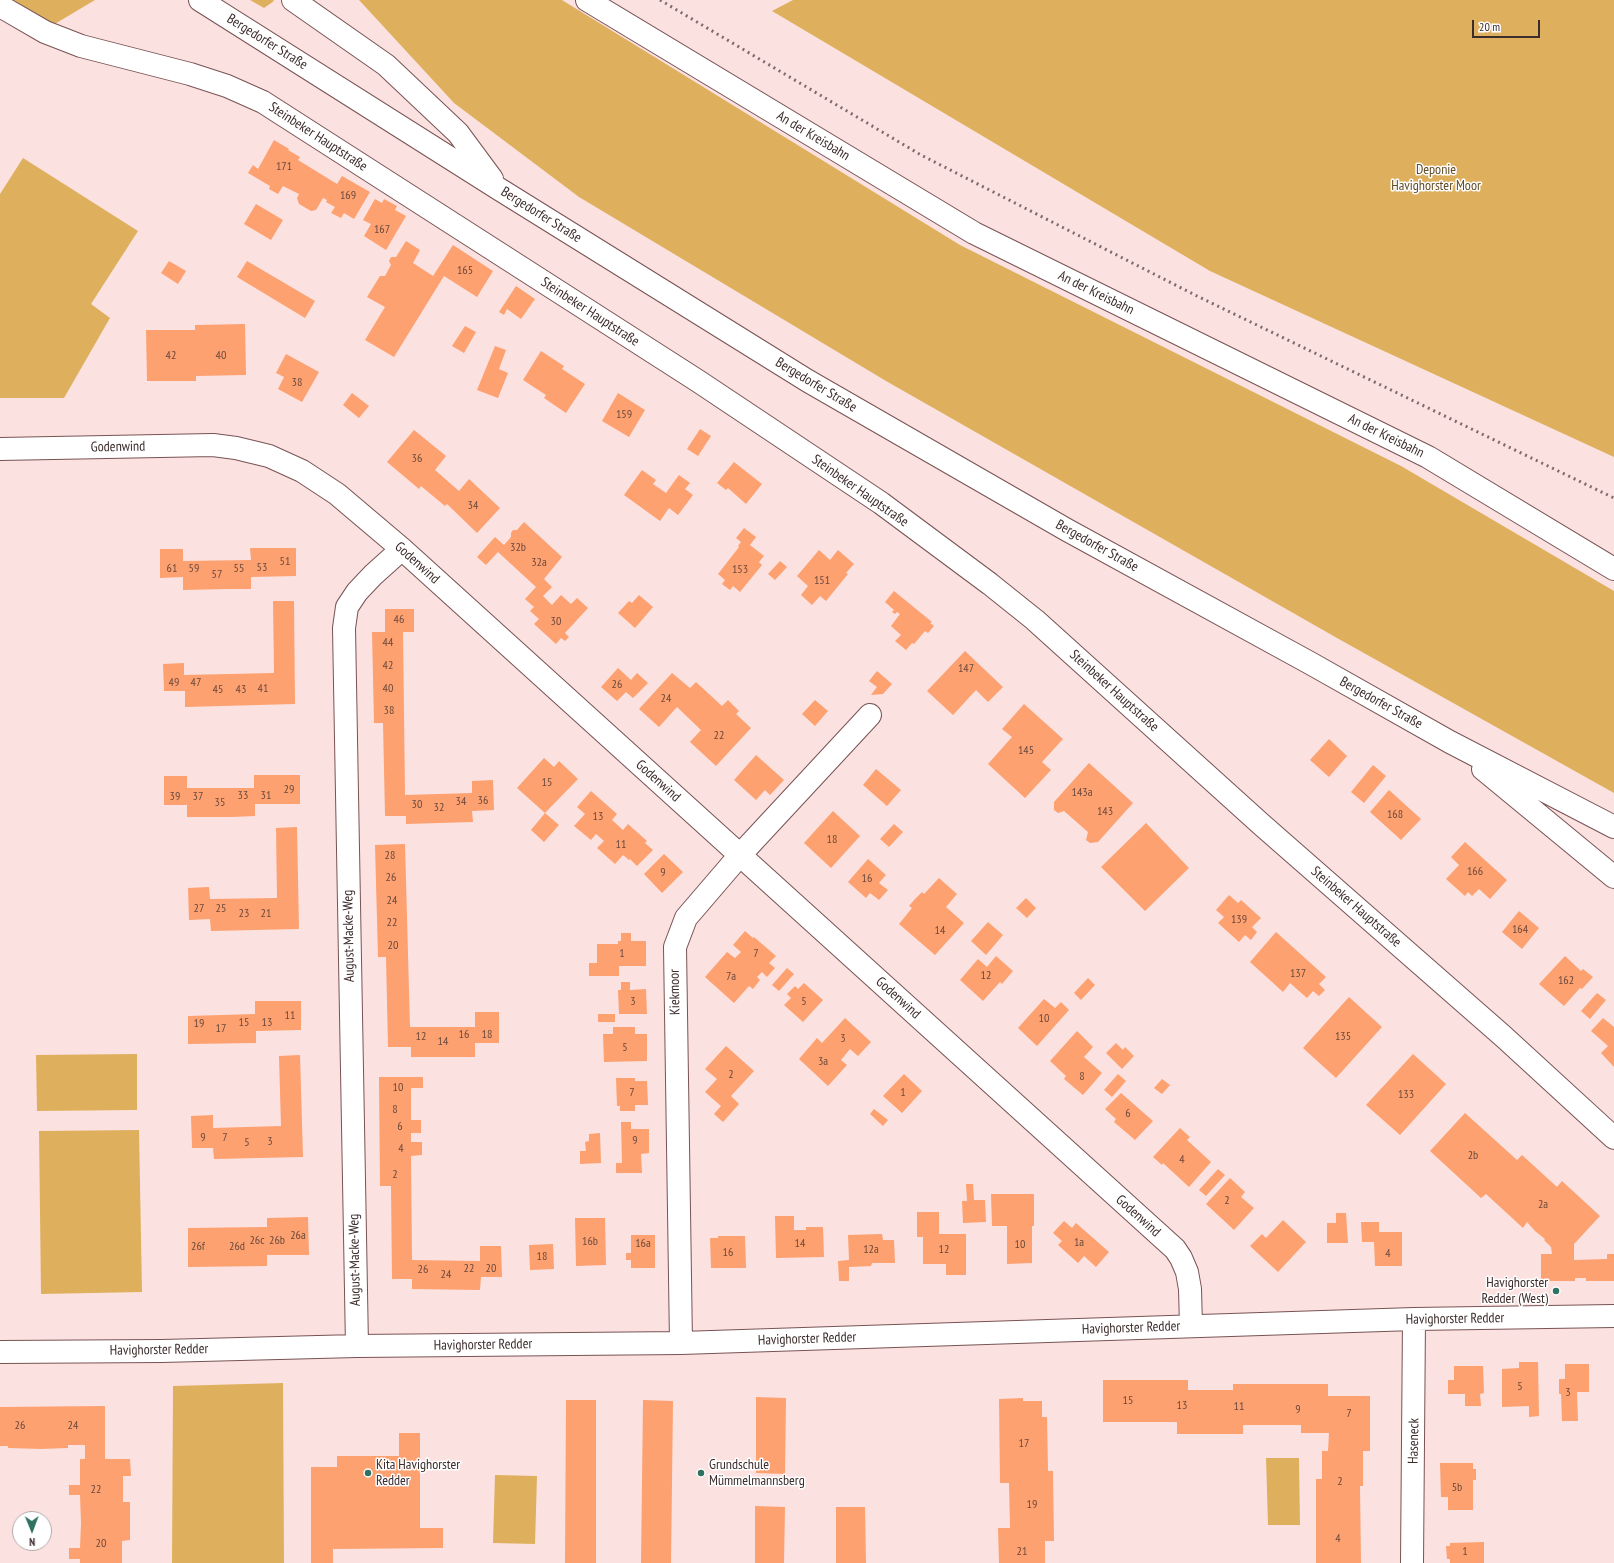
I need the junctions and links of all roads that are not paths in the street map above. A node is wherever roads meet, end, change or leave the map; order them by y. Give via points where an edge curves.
1 (200, 0) edge
2 (293, 0) edge
3 (586, 0) edge
4 (0, 6) edge
5 (499, 189) junction
6 (0, 449) edge
7 (402, 549) junction
8 (1614, 569) edge
9 (870, 715) dead end
10 (1450, 742) junction
11 (1614, 827) edge
12 (740, 855) junction
13 (1614, 877) edge
14 (1614, 1138) edge
15 (1614, 1316) edge
16 (1414, 1320) junction
17 (1190, 1326) junction
18 (681, 1343) junction
19 (357, 1346) junction
20 (0, 1352) edge
21 (1412, 1563) edge

1 - 5 street, Bergedorfer Straße
2 - 5 street via 386,65 458,133
3 - 8 street, An der Kreisbahn via 974,233 1428,457
4 - 14 street, Steinbeker Hauptstraße via 45,32 81,46 190,74 263,102 691,377 881,503 1035,620
5 - 10 street, Bergedorfer Straße via 814,385 1067,530
6 - 7 street, Godenwind via 213,445 269,456 302,471 337,494
7 - 12 street, Godenwind
7 - 19 street, August-Macke-Weg via 357,592 347,607 344,628
9 - 12 street, Kiekmoor
10 - 11 street, Bergedorfer Straße
10 - 13 street, Bergedorfer Straße
12 - 17 street, Godenwind via 1175,1249 1187,1272 1190,1289
12 - 18 street, Kiekmoor via 686,918 675,947
15 - 16 street, Havighorster Redder
16 - 17 street, Havighorster Redder
16 - 21 street, Haseneck
17 - 18 street, Havighorster Redder
18 - 19 street, Havighorster Redder
19 - 20 street, Havighorster Redder

